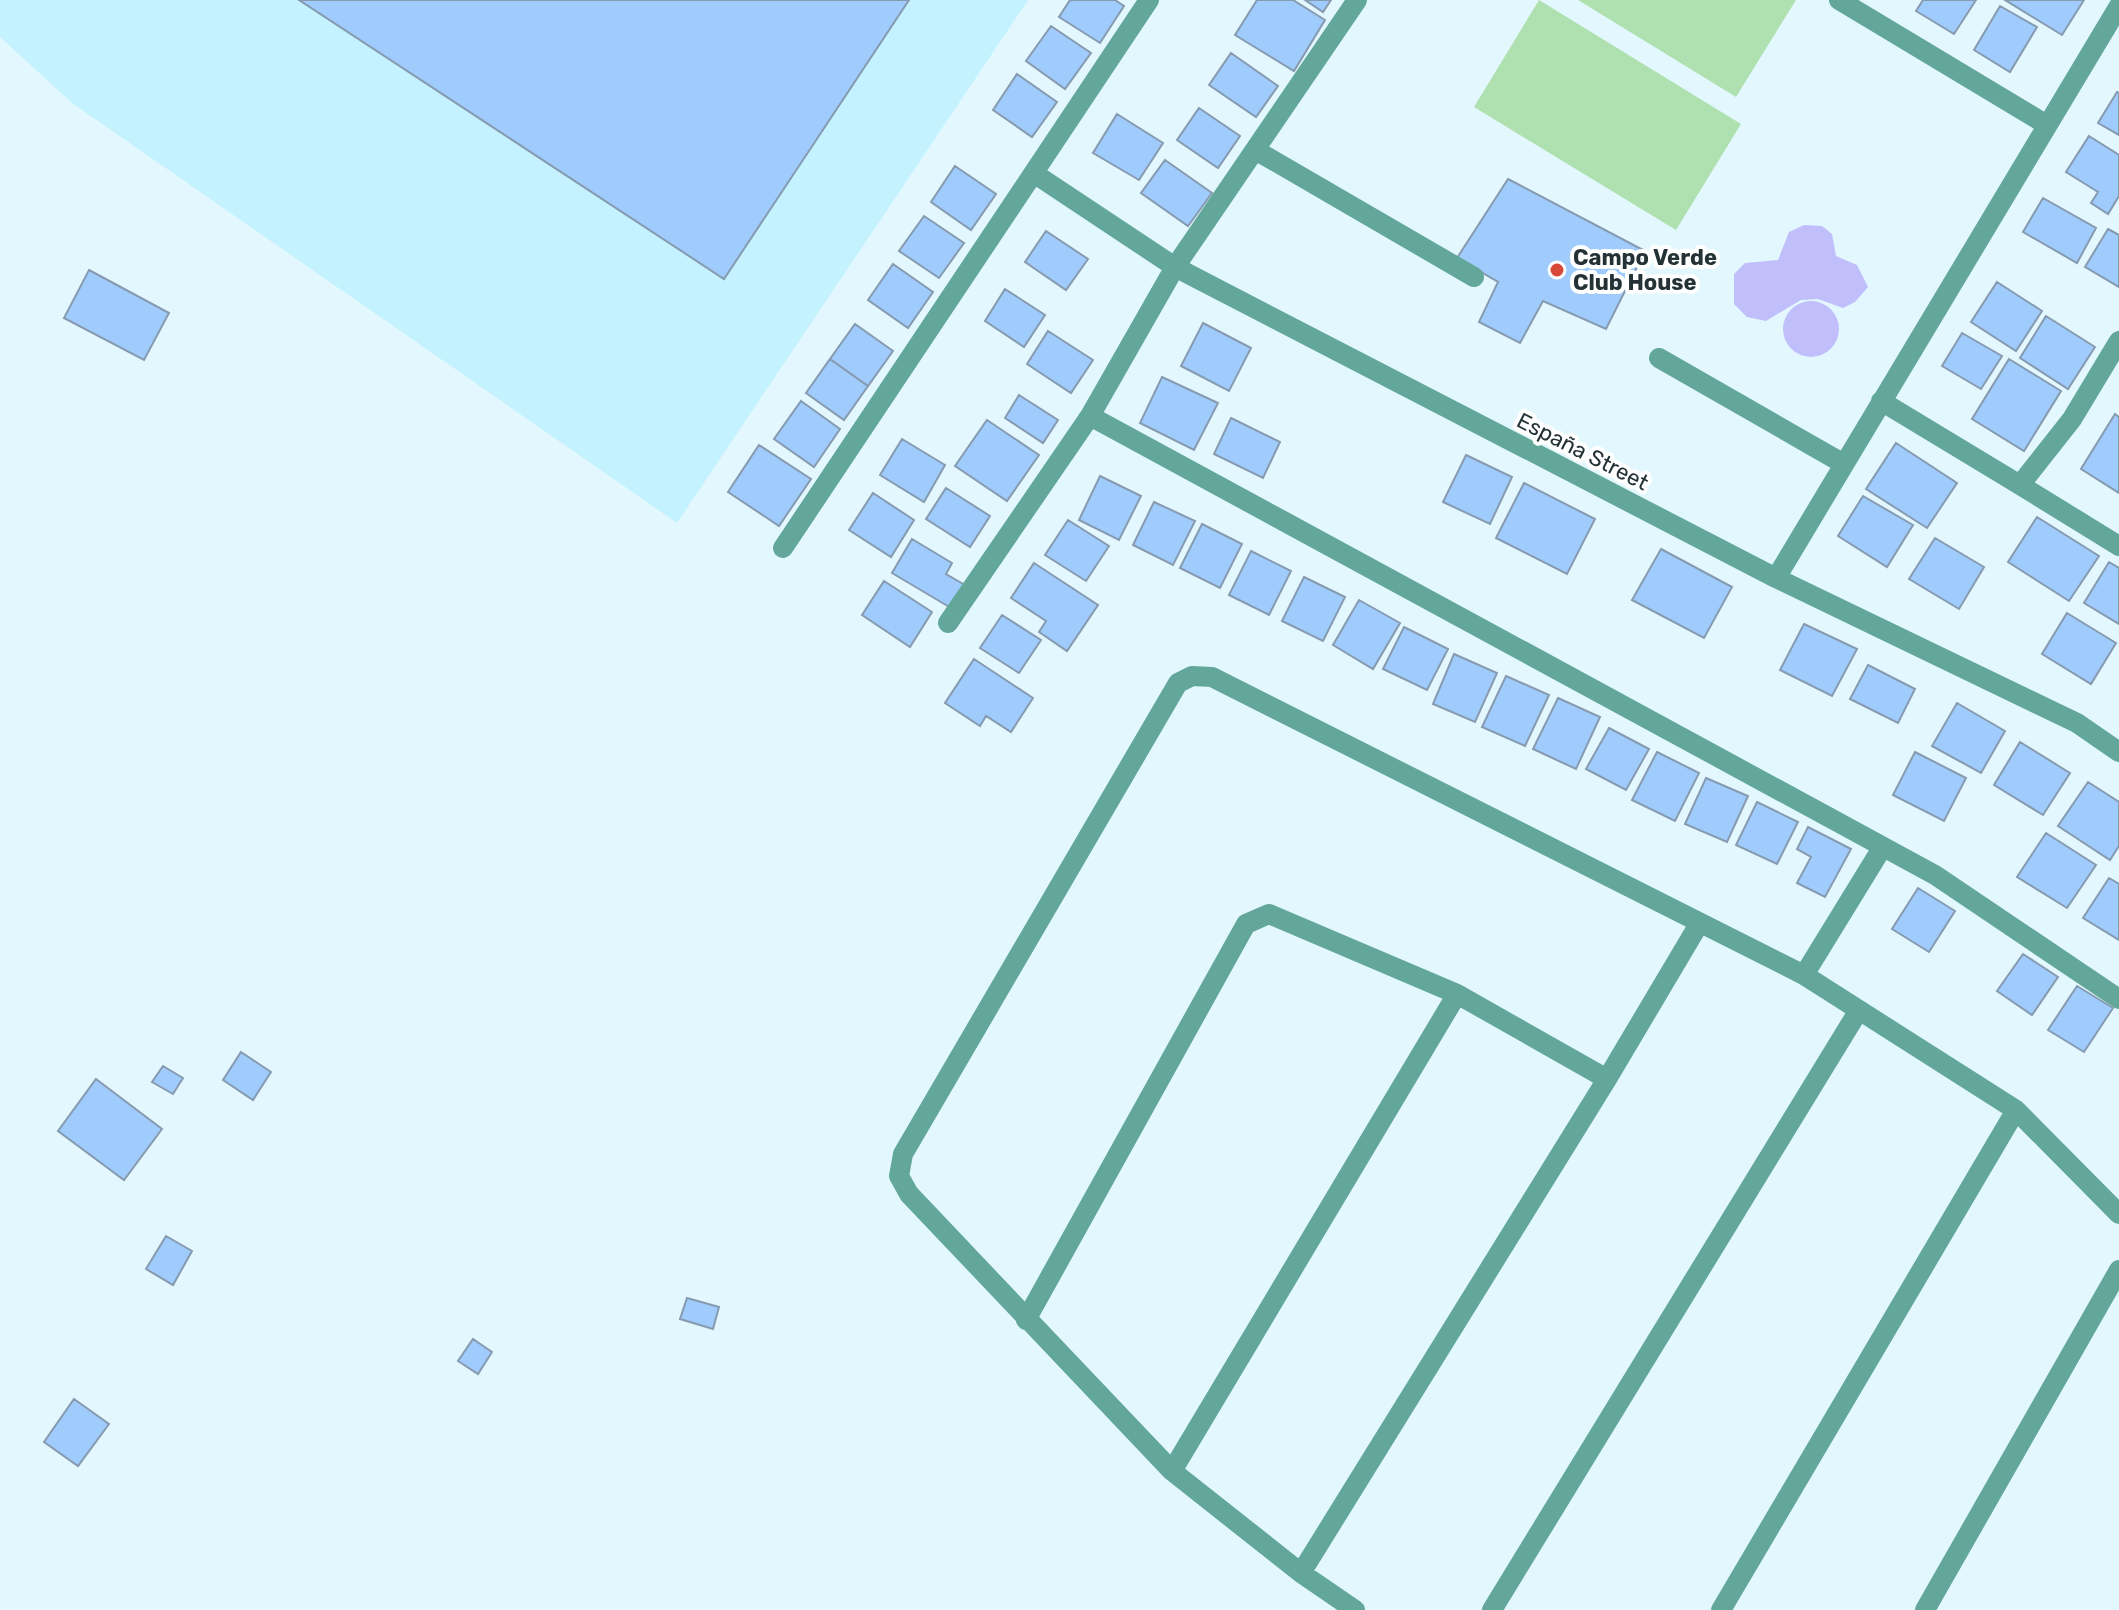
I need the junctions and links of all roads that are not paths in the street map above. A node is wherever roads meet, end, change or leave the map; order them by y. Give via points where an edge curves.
1 (1149, 0) edge
2 (1357, 0) edge
3 (1839, 0) edge
4 (2119, 6) edge
5 (2047, 125) junction
6 (1257, 151) junction
7 (1035, 174) junction
8 (1175, 267) junction
9 (1474, 277) dead end
10 (2119, 341) edge
11 (1659, 358) dead end
12 (1881, 401) junction
13 (1090, 416) junction
14 (1844, 464) junction
15 (2020, 485) junction
16 (2119, 546) edge
17 (783, 548) dead end
18 (1776, 578) junction
19 (948, 623) dead end
20 (2119, 752) edge
21 (1882, 848) junction
22 (1699, 924) junction
23 (1804, 975) junction
24 (1457, 994) junction
25 (2119, 999) edge
26 (1859, 1010) junction
27 (1607, 1079) junction
28 (2016, 1110) junction
29 (2119, 1214) edge
30 (2119, 1270) edge
31 (1026, 1320) junction
32 (1172, 1471) junction
33 (1301, 1573) junction
34 (1355, 1610) edge
35 (1492, 1610) edge
36 (1721, 1610) edge
37 (1925, 1610) edge

1 - 7 street
2 - 6 street
3 - 5 street
4 - 5 street
5 - 12 street
6 - 8 street
6 - 9 street
7 - 8 street, España Street
7 - 17 street
8 - 13 street
8 - 18 street, España Street
10 - 15 street via 2072,419
11 - 14 street
12 - 14 street
12 - 15 street
13 - 19 street
13 - 21 street
14 - 18 street
15 - 16 street
18 - 20 street, España Street via 2077,723
21 - 23 street
21 - 25 street via 1935,875
22 - 23 street
22 - 27 street
22 - 31 street via 1212,677 1192,676 1178,683 903,1154 899,1176 909,1194
23 - 26 street
24 - 27 street
24 - 31 street via 1269,914 1246,924
24 - 32 street
26 - 28 street
26 - 35 street
27 - 33 street
28 - 29 street
28 - 36 street
30 - 37 street
31 - 32 street
32 - 33 street
33 - 34 street

